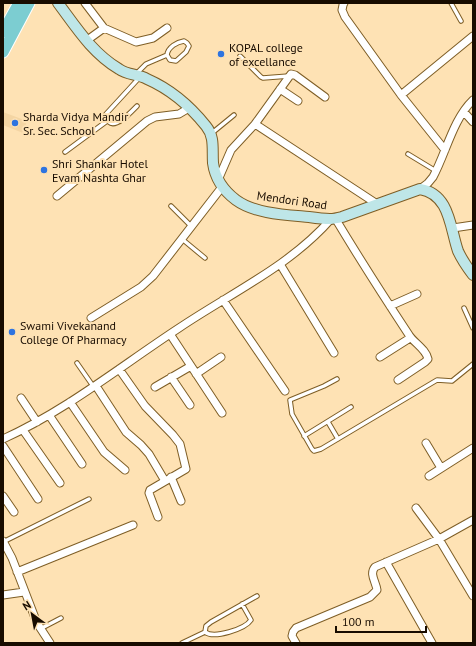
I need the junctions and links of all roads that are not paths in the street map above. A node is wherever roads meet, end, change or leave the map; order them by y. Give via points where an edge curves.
1 (19, 3) edge
2 (29, 3) edge
3 (58, 3) edge
4 (85, 3) edge
5 (344, 3) edge
6 (451, 3) edge
7 (461, 21) dead end
8 (104, 28) junction
9 (167, 28) dead end
10 (3, 32) edge
11 (473, 36) edge
12 (86, 42) junction
13 (3, 52) edge
14 (167, 55) junction
15 (240, 56) dead end
16 (138, 76) junction
17 (290, 76) junction
18 (280, 89) junction
19 (401, 95) junction
20 (325, 97) dead end
21 (473, 100) edge
22 (298, 101) dead end
23 (137, 106) dead end
24 (189, 108) junction
25 (464, 112) junction
26 (234, 115) dead end
27 (107, 121) junction
28 (473, 122) edge
29 (255, 124) junction
30 (211, 134) junction
31 (445, 150) junction
32 (65, 152) dead end
33 (408, 154) dead end
34 (437, 171) junction
35 (220, 184) junction
36 (420, 189) junction
37 (57, 196) dead end
38 (377, 204) junction
39 (171, 206) dead end
40 (333, 219) junction
41 (473, 225) edge
42 (192, 227) junction
43 (453, 228) junction
44 (182, 239) junction
45 (205, 258) dead end
46 (280, 264) junction
47 (473, 275) edge
48 (417, 294) dead end
49 (223, 300) junction
50 (390, 306) junction
51 (464, 308) dead end
52 (91, 318) dead end
53 (473, 328) edge
54 (170, 334) junction
55 (410, 338) junction
56 (334, 353) dead end
57 (221, 357) dead end
58 (380, 357) dead end
59 (77, 363) dead end
60 (473, 364) edge
61 (191, 366) junction
62 (119, 369) junction
63 (196, 374) junction
64 (171, 377) junction
65 (337, 379) dead end
66 (398, 380) dead end
67 (95, 386) junction
68 (155, 387) dead end
69 (285, 391) joint
70 (21, 398) dead end
71 (290, 400) junction
72 (70, 402) junction
73 (190, 405) dead end
74 (351, 407) dead end
75 (222, 413) dead end
76 (50, 415) junction
77 (37, 422) junction
78 (328, 422) junction
79 (23, 430) junction
80 (304, 436) junction
81 (3, 439) edge
82 (338, 439) junction
83 (426, 443) dead end
84 (3, 446) edge
85 (473, 448) edge
86 (82, 464) dead end
87 (441, 468) junction
88 (125, 470) dead end
89 (429, 476) dead end
90 (172, 478) junction
91 (165, 481) junction
92 (60, 483) dead end
93 (3, 496) edge
94 (38, 499) dead end
95 (89, 499) dead end
96 (181, 501) dead end
97 (416, 508) dead end
98 (14, 512) dead end
99 (158, 517) dead end
100 (473, 520) edge
101 (133, 525) dead end
102 (438, 539) junction
103 (3, 542) edge
104 (386, 562) junction
105 (17, 572) junction
106 (24, 592) junction
107 (3, 595) edge
108 (257, 596) dead end
109 (473, 596) edge
110 (242, 604) junction
111 (61, 618) dead end
112 (40, 629) junction
113 (206, 632) junction
114 (50, 643) edge
115 (182, 643) edge
116 (296, 643) edge
117 (432, 643) edge

1 - 10 main road
2 - 13 main road
3 - 12 main road
4 - 8 street
5 - 19 street via 342,10 345,17
6 - 7 lane
8 - 9 street via 136,42 153,38
8 - 12 street
11 - 19 street
12 - 16 main road via 120,70
14 - 14 lane via 170,49 181,42 184,41 189,46 176,61 170,60
14 - 16 lane via 146,64
15 - 17 lane via 263,78
16 - 24 main road via 162,86
16 - 27 lane via 106,114
17 - 18 street
17 - 20 street via 295,74
18 - 22 street
18 - 29 street
19 - 31 street
21 - 25 street
23 - 27 lane via 116,124
24 - 30 main road
24 - 37 street via 179,114 155,117 147,121
25 - 28 street
25 - 31 street
26 - 30 lane
27 - 32 lane
29 - 35 street via 232,150
29 - 38 street
30 - 35 main road via 214,146 213,163
31 - 34 street
33 - 34 lane
34 - 36 street
35 - 40 main road, Mendori Road via 236,200 252,209 283,215
35 - 42 street
36 - 38 main road, Mendori Road
36 - 43 main road via 428,191 438,199
38 - 40 main road, Mendori Road
39 - 42 lane
40 - 46 street
40 - 50 street
41 - 43 street
42 - 44 street
43 - 47 main road via 459,253
44 - 45 lane
44 - 52 street via 148,281
46 - 49 street
46 - 56 street
48 - 50 street
49 - 54 street
49 - 69 street
50 - 55 street
51 - 53 lane
54 - 61 street
54 - 62 street
55 - 58 street
55 - 66 street via 428,359
57 - 63 street
59 - 67 lane
60 - 82 lane via 452,381 437,380
61 - 63 street
61 - 64 street
62 - 67 street
62 - 90 street via 145,406 180,444 186,469
63 - 75 street
64 - 68 street
64 - 73 street
65 - 71 lane
67 - 72 street
67 - 91 street via 126,432 149,454
69 - 71 lane
70 - 77 street
71 - 80 lane via 292,414
72 - 76 street
72 - 88 street via 104,452
74 - 78 lane
76 - 77 street
76 - 86 street
77 - 79 street
78 - 80 lane
78 - 82 lane
79 - 81 street
79 - 92 street
80 - 82 lane via 314,451
83 - 87 street
84 - 94 street
85 - 87 street
87 - 89 street
90 - 91 street
90 - 96 street
91 - 99 street via 148,493
93 - 98 street
95 - 103 lane
97 - 102 street
100 - 102 street
101 - 105 street
102 - 104 street
102 - 109 street
103 - 105 street
104 - 116 street via 372,570 377,590 374,594 296,628 292,636
104 - 117 street
105 - 106 street
106 - 107 street
106 - 112 street
108 - 110 lane
110 - 113 lane via 211,622 206,626
110 - 113 lane via 250,616 251,620 248,623 239,629 217,635 210,636
111 - 112 lane
112 - 114 street
113 - 115 lane

